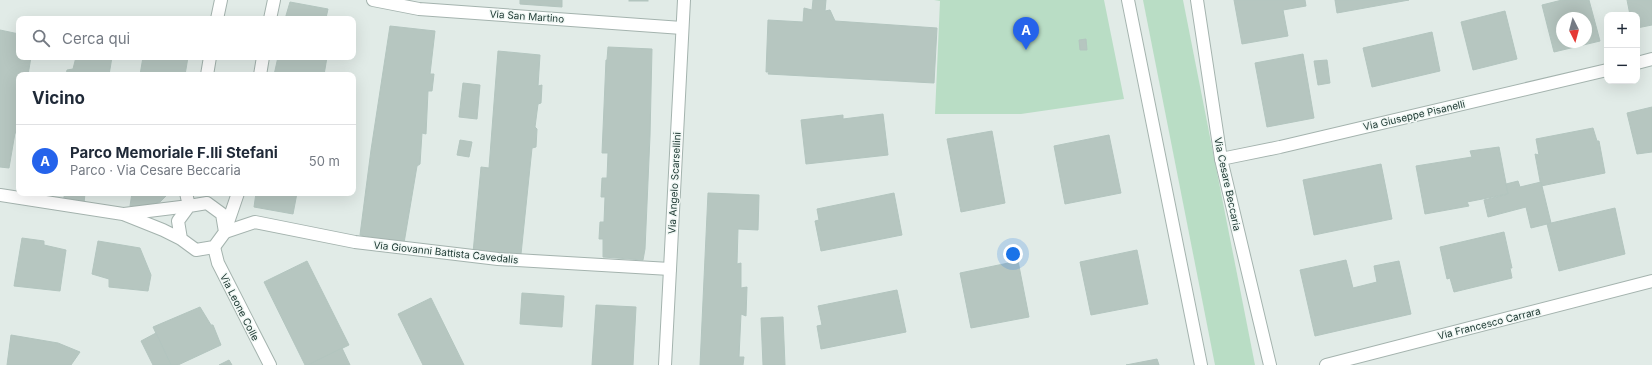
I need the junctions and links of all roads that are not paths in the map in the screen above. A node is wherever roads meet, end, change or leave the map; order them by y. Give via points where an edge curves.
1 (221, 0) edge
2 (274, 0) edge
3 (373, 0) edge
4 (684, 0) edge
5 (1128, 0) edge
6 (1197, 0) edge
7 (218, 16) edge
8 (271, 16) edge
9 (682, 28) junction
10 (1652, 59) edge
11 (210, 60) edge
12 (262, 60) edge
13 (1640, 62) edge
14 (1604, 71) edge
15 (208, 72) edge
16 (260, 72) edge
17 (1221, 158) junction
18 (0, 195) edge
19 (187, 196) edge
20 (237, 196) edge
21 (189, 206) junction
22 (123, 214) junction
23 (225, 232) junction
24 (181, 239) junction
25 (214, 247) junction
26 (670, 269) junction
27 (1652, 281) edge
28 (270, 365) edge
29 (665, 365) edge
30 (1201, 365) edge
31 (1270, 365) edge
32 (1326, 365) edge

1 - 7 street
2 - 8 street
3 - 9 street, Via San Martino via 419,9
4 - 9 street, Via Angelo Scarsellini
5 - 30 street
6 - 17 street, Via Cesare Beccaria
9 - 26 street, Via Angelo Scarsellini
10 - 13 street
11 - 15 street
12 - 16 street
14 - 17 street, Via Giuseppe Pisanelli via 1280,147
17 - 31 street, Via Cesare Beccaria
18 - 22 street
19 - 21 street
20 - 23 street
21 - 22 street
21 - 23 street via 207,203 222,214
21 - 24 street via 178,221
22 - 24 street
23 - 25 street
23 - 26 street, Via Giovanni Battista Cavedalis via 255,222 355,242 498,259
24 - 25 street via 196,250
25 - 28 street, Via Leone Colle via 218,263
26 - 29 street, Via Angelo Scarsellini
27 - 32 street, Via Francesco Carrara

